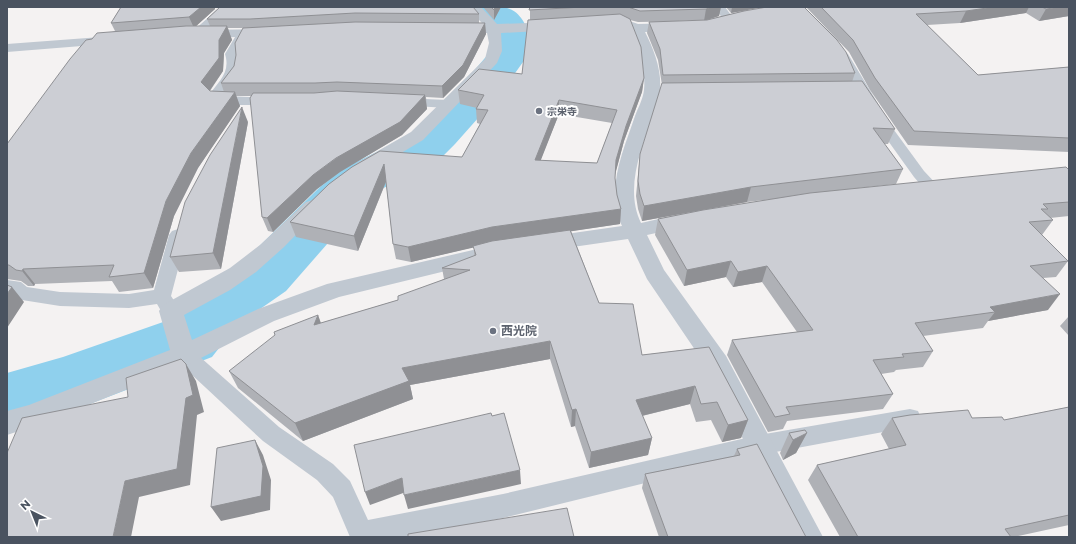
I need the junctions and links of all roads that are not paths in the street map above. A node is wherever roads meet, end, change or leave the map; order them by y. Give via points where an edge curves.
1 (227, 7) edge
2 (473, 7) edge
3 (615, 7) edge
4 (720, 7) edge
5 (728, 19) edge
6 (591, 24) edge
7 (568, 25) edge
8 (628, 25) junction
9 (690, 26) edge
10 (444, 28) edge
11 (492, 28) junction
12 (283, 32) edge
13 (242, 34) junction
14 (190, 35) joint
15 (129, 39) edge
16 (832, 42) edge
17 (7, 48) edge
18 (289, 101) edge
19 (386, 101) edge
20 (448, 104) junction
21 (348, 177) edge
22 (939, 187) joint
23 (910, 190) edge
24 (325, 194) edge
25 (183, 217) edge
26 (700, 217) edge
27 (634, 231) junction
28 (7, 287) edge
29 (166, 304) junction
30 (184, 356) junction
31 (910, 418) edge
32 (19, 427) edge
33 (760, 445) junction
34 (363, 535) edge
35 (808, 537) edge

1 - 14 lane
2 - 11 street
3 - 8 street
4 - 5 lane
6 - 8 street
7 - 11 street
8 - 9 street
8 - 27 street via 652,67 660,92 627,167 627,215
10 - 11 street
11 - 20 street via 497,46 492,60
12 - 13 street
13 - 14 street
13 - 18 lane via 231,54 235,62 232,72 224,87 215,96 248,108
15 - 17 street
16 - 22 lane via 849,64 855,90 900,149
19 - 20 lane
20 - 21 street via 417,136
22 - 23 street
24 - 29 street via 271,248 238,273 205,294
25 - 29 lane
26 - 27 street
27 - 30 street via 493,251 335,290 266,315
27 - 33 street via 655,273 717,363
28 - 29 lane via 14,287 22,293 60,299
29 - 30 street
30 - 32 street
30 - 34 lane via 271,434 325,472 342,488
31 - 33 lane
33 - 34 lane via 503,506
33 - 35 street

